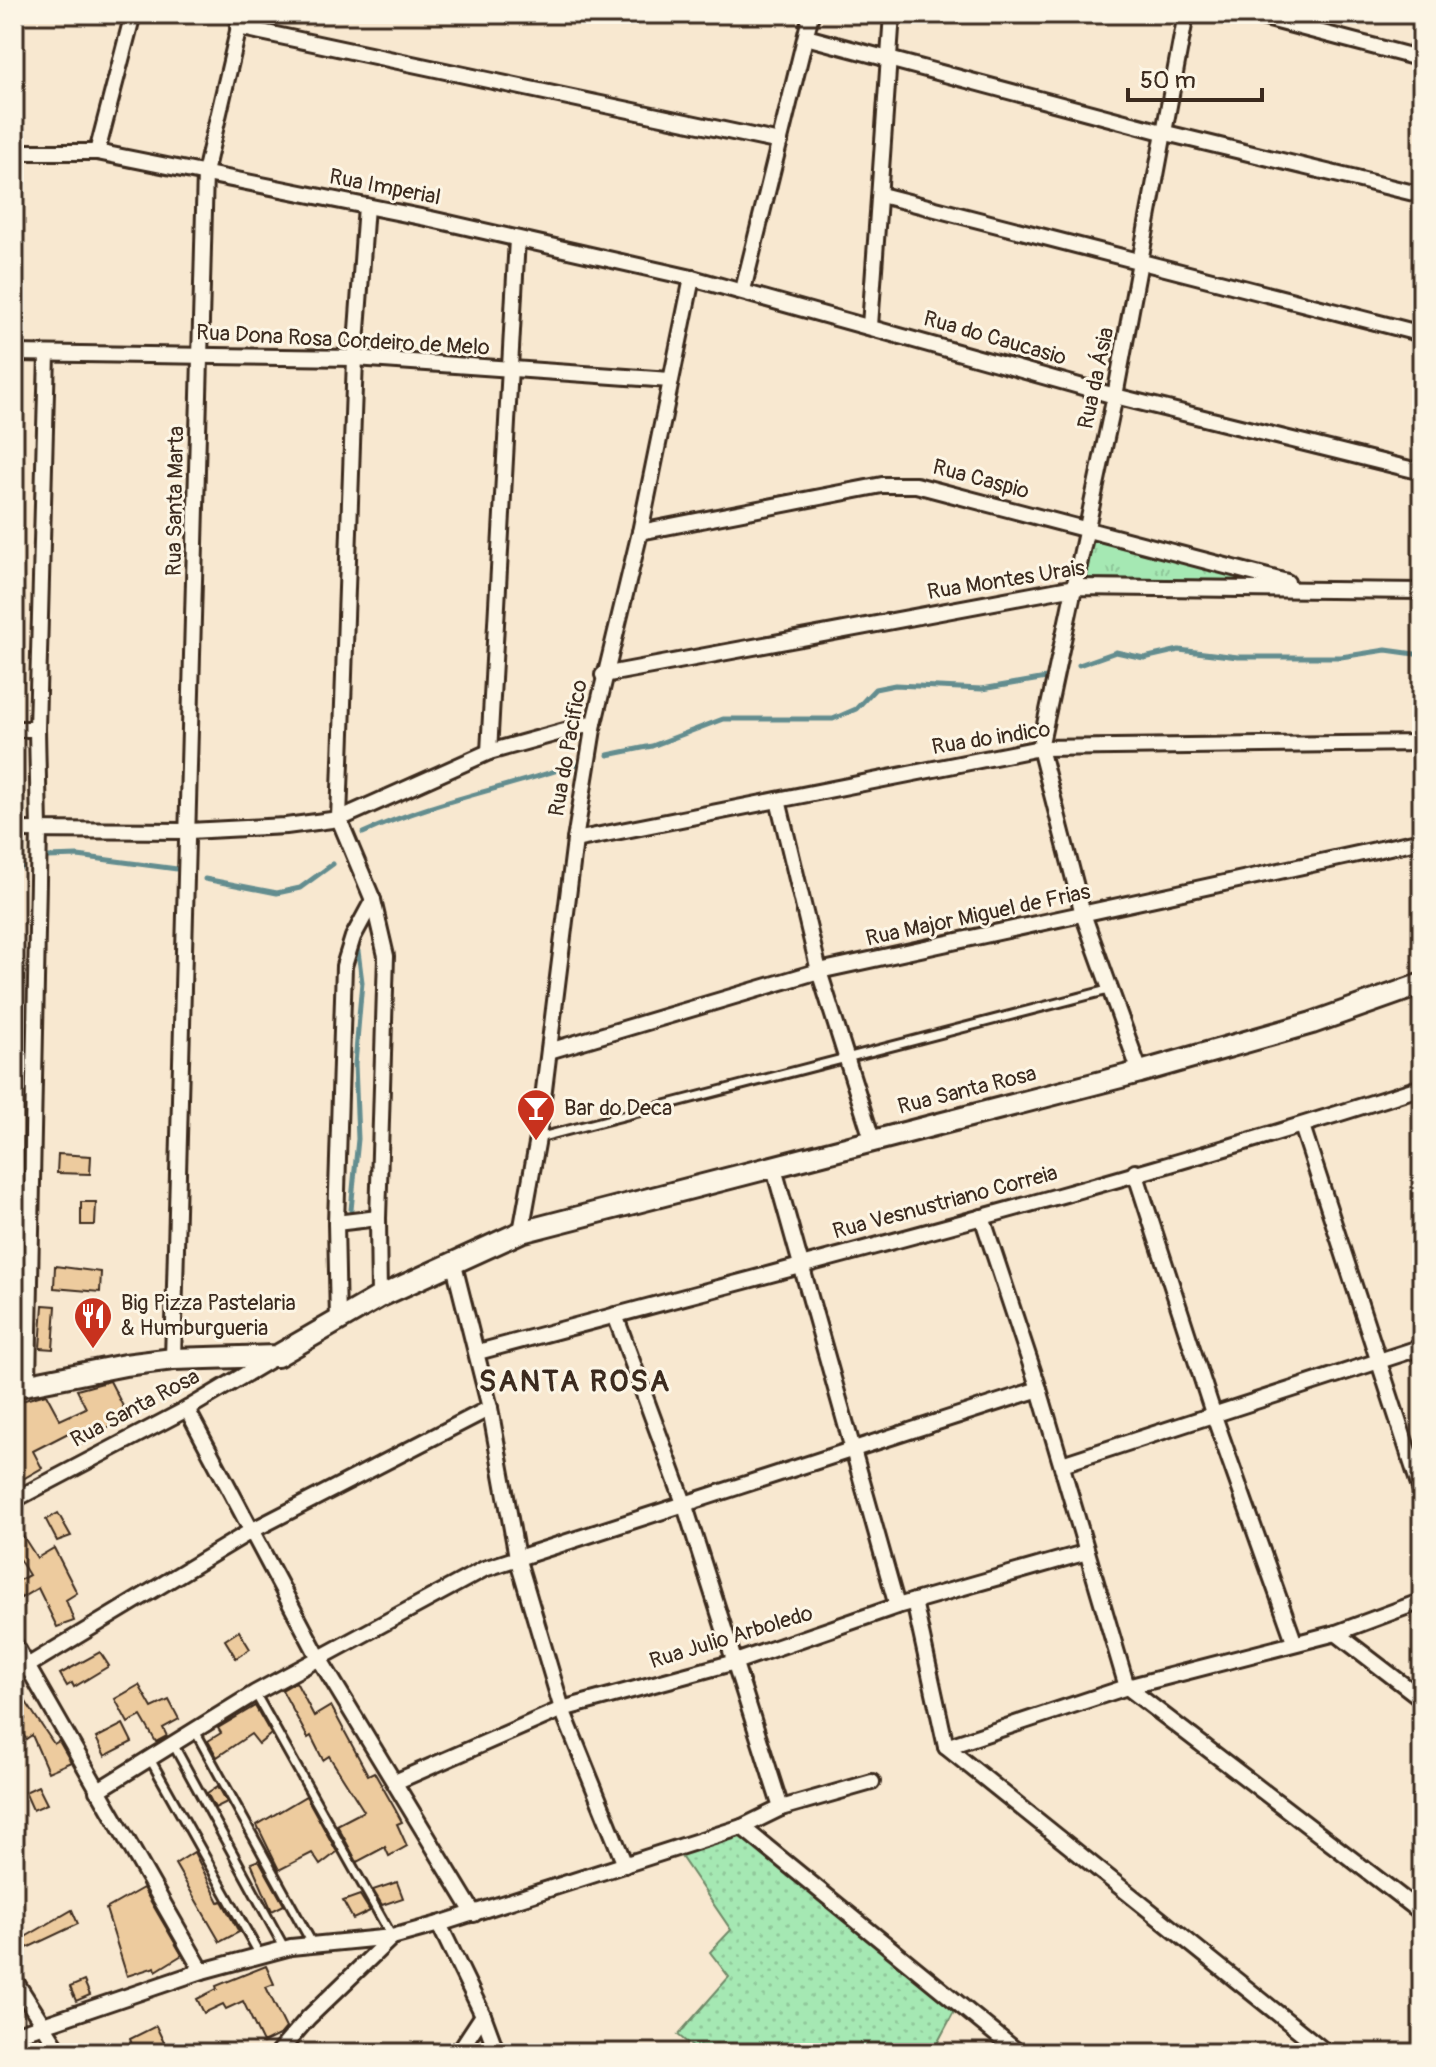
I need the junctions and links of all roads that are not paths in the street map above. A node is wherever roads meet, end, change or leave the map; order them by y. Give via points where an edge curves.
1 (133, 14) edge
2 (811, 14) edge
3 (892, 14) edge
4 (1186, 14) edge
5 (1250, 14) edge
6 (240, 20) edge
7 (806, 37) junction
8 (1422, 59) edge
9 (889, 62) junction
10 (1166, 133) junction
11 (780, 142) junction
12 (14, 152) edge
13 (97, 152) junction
14 (205, 173) junction
15 (881, 195) junction
16 (1422, 195) edge
17 (366, 206) junction
18 (517, 239) junction
19 (1141, 263) junction
20 (692, 278) junction
21 (743, 290) junction
22 (870, 326) junction
23 (1422, 334) edge
24 (14, 353) edge
25 (47, 354) junction
26 (201, 355) junction
27 (355, 358) junction
28 (510, 370) junction
29 (670, 380) junction
30 (1115, 396) junction
31 (1422, 472) edge
32 (1086, 530) junction
33 (640, 532) junction
34 (1075, 587) junction
35 (1307, 587) junction
36 (1422, 591) edge
37 (603, 675) junction
38 (594, 723) junction
39 (14, 729) edge
40 (37, 729) junction
41 (1422, 743) edge
42 (1040, 748) junction
43 (489, 752) junction
44 (778, 800) junction
45 (339, 819) junction
46 (14, 830) edge
47 (39, 830) junction
48 (189, 831) junction
49 (575, 840) junction
50 (1422, 840) edge
51 (373, 900) junction
52 (1083, 914) junction
53 (819, 971) junction
54 (1422, 984) edge
55 (1108, 990) junction
56 (549, 1051) junction
57 (847, 1055) junction
58 (1140, 1072) junction
59 (1422, 1087) edge
60 (1302, 1126) junction
61 (538, 1138) junction
62 (872, 1139) junction
63 (773, 1165) junction
64 (1135, 1172) junction
65 (982, 1217) junction
66 (378, 1218) junction
67 (336, 1223) junction
68 (521, 1232) junction
69 (453, 1261) junction
70 (800, 1265) junction
71 (379, 1297) junction
72 (615, 1315) junction
73 (338, 1321) junction
74 (1422, 1347) edge
75 (478, 1352) junction
76 (277, 1356) junction
77 (173, 1359) junction
78 (1378, 1362) junction
79 (21, 1385) edge
80 (1039, 1389) junction
81 (490, 1408) junction
82 (187, 1409) junction
83 (1214, 1416) junction
84 (850, 1450) junction
85 (1062, 1464) junction
86 (1422, 1494) edge
87 (14, 1500) edge
88 (684, 1503) junction
89 (251, 1531) junction
90 (1087, 1552) junction
91 (517, 1557) junction
92 (914, 1601) junction
93 (1422, 1601) edge
94 (897, 1606) junction
95 (1336, 1633) junction
96 (1294, 1641) junction
97 (14, 1643) edge
98 (319, 1658) junction
99 (735, 1662) junction
100 (21, 1670) edge
101 (1127, 1687) junction
102 (255, 1693) junction
103 (1422, 1699) edge
104 (562, 1709) junction
105 (195, 1731) junction
106 (173, 1744) junction
107 (946, 1747) junction
108 (150, 1759) junction
109 (395, 1782) junction
110 (872, 1782) dead end
111 (97, 1791) junction
112 (781, 1808) junction
113 (742, 1827) junction
114 (625, 1865) junction
115 (1422, 1913) edge
116 (474, 1914) junction
117 (439, 1924) junction
118 (392, 1937) junction
119 (313, 1945) junction
120 (285, 1949) junction
121 (260, 1955) junction
122 (202, 1971) junction
123 (14, 1979) edge
124 (483, 2015) junction
125 (42, 2025) junction
126 (14, 2035) edge
127 (61, 2053) edge
128 (278, 2053) edge
129 (458, 2053) edge
130 (497, 2053) edge
131 (1019, 2053) edge
132 (1327, 2053) edge

1 - 13 street
2 - 7 street
3 - 9 street
4 - 10 street, Rua da Ásia
5 - 8 street
6 - 11 street
6 - 14 street, Rua Santa Marta
7 - 9 street
7 - 11 street
9 - 10 street
9 - 15 street
10 - 16 street
10 - 19 street, Rua da Ásia
11 - 21 street
12 - 13 street, Rua Imperial
13 - 14 street, Rua Imperial
14 - 17 street, Rua Imperial
14 - 26 street, Rua Santa Marta
15 - 19 street
15 - 22 street
17 - 18 street, Rua Imperial
17 - 27 street
18 - 20 street, Rua Imperial
18 - 28 street
19 - 23 street
19 - 30 street, Rua da Ásia
20 - 21 street, Rua Imperial
20 - 29 street, Rua do Pacifico
21 - 22 street, Rua do Caucasio
22 - 30 street, Rua do Caucasio
24 - 25 street, Rua Dona Rosa Cordeiro de Melo
25 - 26 street, Rua Dona Rosa Cordeiro de Melo
25 - 40 street
26 - 27 street, Rua Dona Rosa Cordeiro de Melo
26 - 48 street, Rua Santa Marta
27 - 28 street, Rua Dona Rosa Cordeiro de Melo
27 - 45 street
28 - 29 street, Rua Dona Rosa Cordeiro de Melo
28 - 43 street
29 - 33 street, Rua do Pacifico
30 - 31 street, Rua do Caucasio
30 - 32 street, Rua da Ásia
32 - 33 street, Rua Caspio via 930,488 882,485
32 - 34 street, Rua da Ásia
32 - 35 street, Rua Caspio
33 - 37 street, Rua do Pacifico
34 - 35 street, Rua Montes Urais
34 - 37 street, Rua Montes Urais
34 - 42 street, Rua da Ásia
35 - 36 street, Rua Montes Urais
37 - 38 street, Rua do Pacifico
38 - 43 street
38 - 49 street, Rua do Pacifico
39 - 40 street
40 - 47 street
41 - 42 street, Rua do indico
42 - 44 street, Rua do indico
42 - 52 street
43 - 45 street
44 - 49 street, Rua do indico
44 - 53 street
45 - 48 street
45 - 51 street
46 - 47 street
47 - 48 street
47 - 79 street
48 - 77 street, Rua Santa Marta
49 - 56 street, Rua do Pacifico
50 - 52 street, Rua Major Miguel de Frias
51 - 66 street via 386,956
51 - 67 street via 344,966
52 - 53 street, Rua Major Miguel de Frias
52 - 55 street
53 - 56 street, Rua Major Miguel de Frias
53 - 57 street
54 - 58 street, Rua Santa Rosa via 1312,1023
55 - 57 lane
55 - 58 street
56 - 61 street, Rua do Pacifico
57 - 61 lane
57 - 62 street
58 - 62 street, Rua Santa Rosa
59 - 60 street, Rua Vesnustriano Correia
60 - 64 street, Rua Vesnustriano Correia
60 - 78 street
61 - 68 street, Rua do Pacifico
62 - 63 street, Rua Santa Rosa
63 - 68 street, Rua Santa Rosa
63 - 70 street
64 - 65 street, Rua Vesnustriano Correia
64 - 83 street
65 - 70 street, Rua Vesnustriano Correia
65 - 80 street
66 - 67 street
66 - 71 street
67 - 73 street
68 - 69 street, Rua Santa Rosa
69 - 71 street, Rua Santa Rosa
69 - 75 street
70 - 72 street, Rua Vesnustriano Correia
70 - 84 street
71 - 73 street, Rua Santa Rosa
72 - 75 street, Rua Vesnustriano Correia
72 - 88 street
73 - 76 street, Rua Santa Rosa
74 - 78 street
75 - 81 street
76 - 77 street
76 - 82 street, Rua Santa Rosa
77 - 79 street
78 - 83 street
78 - 86 street
80 - 84 street
80 - 85 street
81 - 89 street
81 - 91 street
82 - 87 street, Rua Santa Rosa
82 - 89 street
83 - 85 street
83 - 96 street
84 - 88 street
84 - 94 street
85 - 90 street
88 - 91 street
88 - 99 street
89 - 98 street
89 - 100 street
90 - 92 street, Rua Julio Arboledo
90 - 101 street
91 - 98 street via 484,1569
91 - 104 street
92 - 94 street, Rua Julio Arboledo
92 - 107 street
93 - 95 street
94 - 99 street, Rua Julio Arboledo
95 - 96 street
95 - 103 street
96 - 101 street
97 - 100 street
98 - 102 street
98 - 109 street
99 - 104 street, Rua Julio Arboledo
99 - 112 street
100 - 111 street
101 - 107 street
101 - 115 street
102 - 105 street
102 - 118 lane
104 - 109 street, Rua Julio Arboledo
104 - 114 street
105 - 106 street
105 - 119 lane
106 - 108 street
106 - 120 lane
107 - 132 street
108 - 111 street
108 - 121 lane
109 - 116 street
110 - 112 street
111 - 122 street
112 - 113 street
113 - 114 street
113 - 131 street
114 - 116 street
116 - 117 street
117 - 118 street
117 - 124 street
118 - 119 street
118 - 128 street
119 - 120 street
120 - 121 street
121 - 122 street
122 - 125 street
123 - 125 street
124 - 129 street
124 - 130 street
125 - 126 street
125 - 127 street

